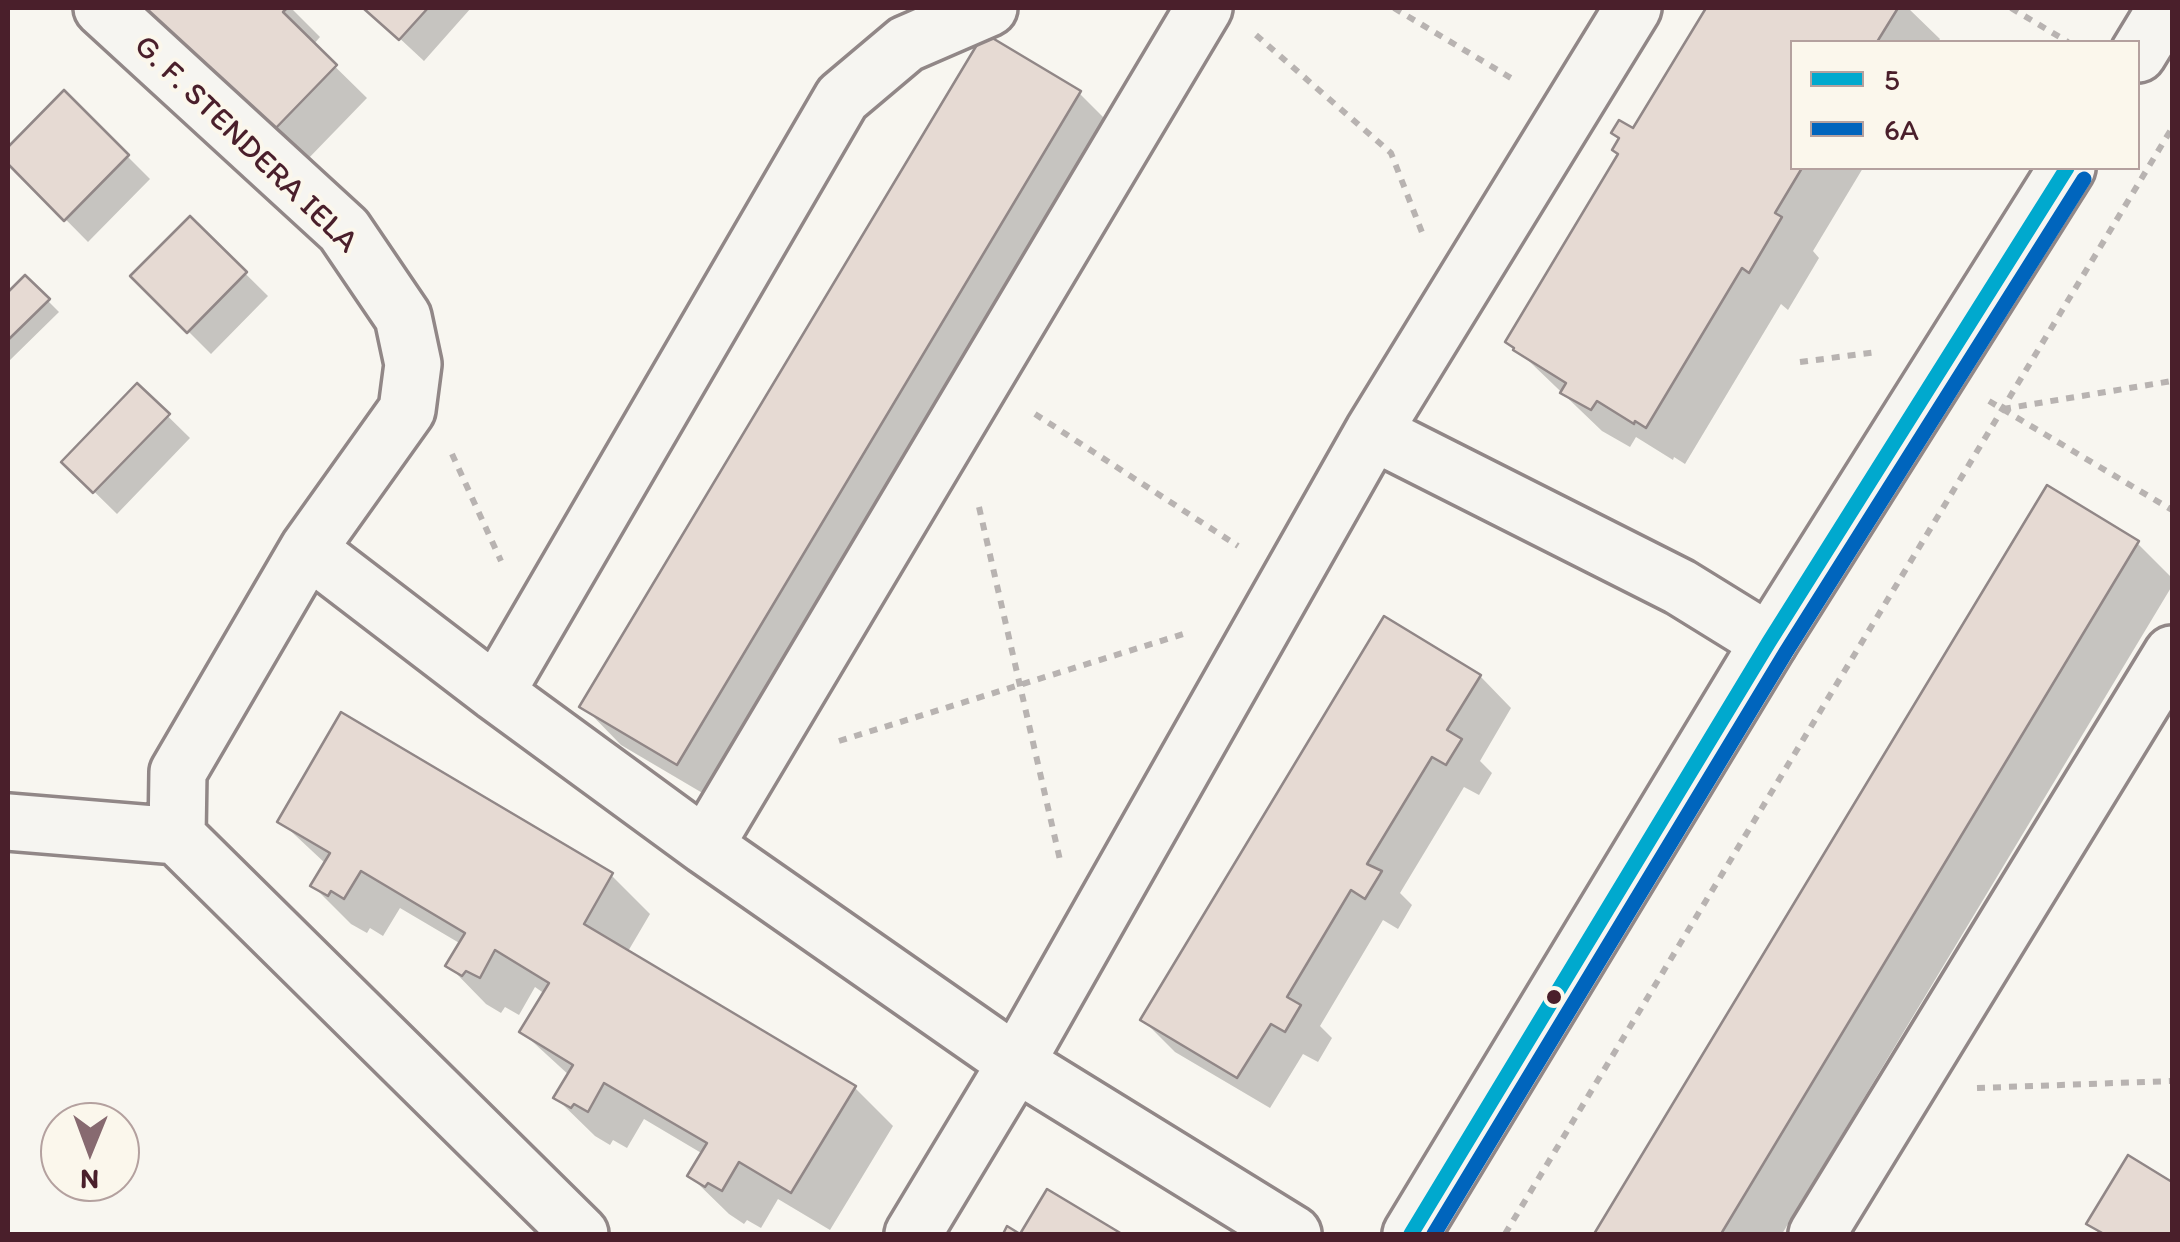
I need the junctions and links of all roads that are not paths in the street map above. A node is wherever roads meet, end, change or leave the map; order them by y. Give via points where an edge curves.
1 (102, 8) edge
2 (989, 8) edge
3 (1204, 8) edge
4 (1633, 8) edge
5 (2166, 8) edge
6 (2140, 51) edge
7 (2067, 170) edge
8 (1373, 432) junction
9 (308, 549) junction
10 (1769, 642) junction
11 (2172, 654) edge
12 (496, 693) junction
13 (8, 822) edge
14 (177, 836) junction
15 (705, 846) junction
16 (1016, 1063) junction
17 (580, 1234) edge
18 (913, 1234) edge
19 (1294, 1234) edge
20 (1412, 1234) edge
21 (1817, 1234) edge

1 - 9 street, G. F. STENDERA IELA via 344,230 403,317 413,364 407,410
2 - 12 street via 906,44 842,98
3 - 15 street
4 - 8 street
5 - 6 street
7 - 10 street
8 - 10 street via 1680,587
8 - 16 street
9 - 12 street
9 - 14 street, G. F. STENDERA IELA via 178,772
10 - 20 street
11 - 21 street
12 - 15 street
13 - 14 street
14 - 17 street
15 - 16 street
16 - 18 street
16 - 19 street

